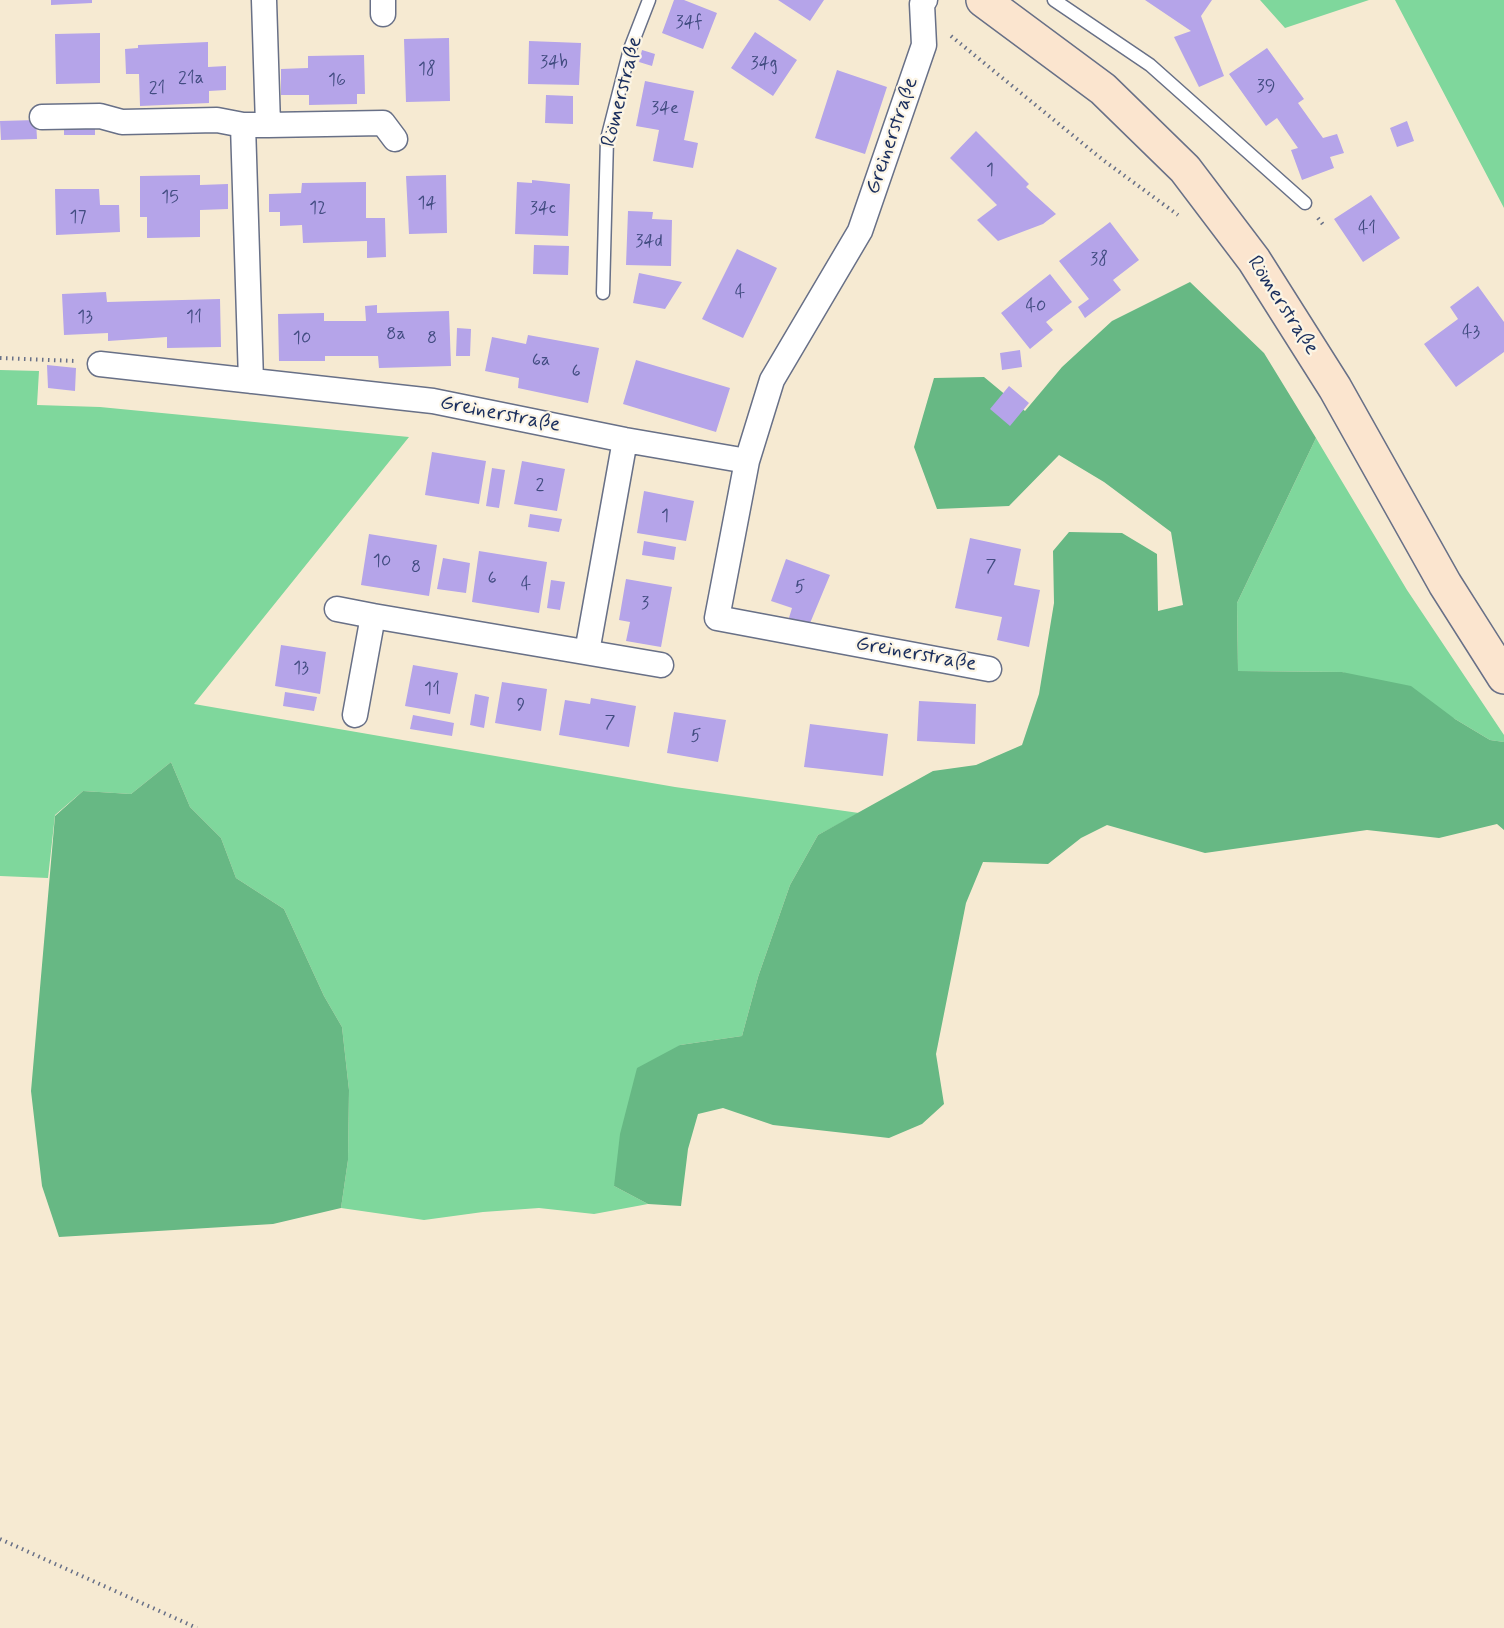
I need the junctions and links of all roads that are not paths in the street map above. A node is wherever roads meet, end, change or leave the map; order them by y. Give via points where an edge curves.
1 (264, 0) edge
2 (649, 0) edge
3 (983, 0) edge
4 (1054, 0) edge
5 (924, 2) edge
6 (42, 117) dead end
7 (243, 125) junction
8 (268, 125) junction
9 (395, 139) dead end
10 (1305, 203) dead end
11 (603, 293) dead end
12 (100, 364) road end
13 (251, 381) junction
14 (625, 440) junction
15 (747, 460) junction
16 (337, 609) dead end
17 (373, 616) junction
18 (587, 652) junction
19 (662, 665) dead end
20 (989, 669) dead end
21 (1504, 677) edge
22 (355, 715) dead end

1 - 8 street
2 - 11 lane, Römerstraße via 630,49 607,139
3 - 21 main road, Römerstraße via 1102,89 1185,169 1254,260 1329,378 1445,584
4 - 10 lane via 1150,65
5 - 15 street, Greinerstraße via 924,45 860,231 772,380
6 - 7 street via 100,116 122,122 217,120
7 - 8 street
7 - 13 street
8 - 9 street via 383,123
12 - 13 street, Greinerstraße
13 - 14 street, Greinerstraße via 433,401
14 - 15 street, Greinerstraße
14 - 18 street
15 - 20 street, Greinerstraße via 717,618
16 - 17 street
17 - 18 street
17 - 22 street
18 - 19 street

